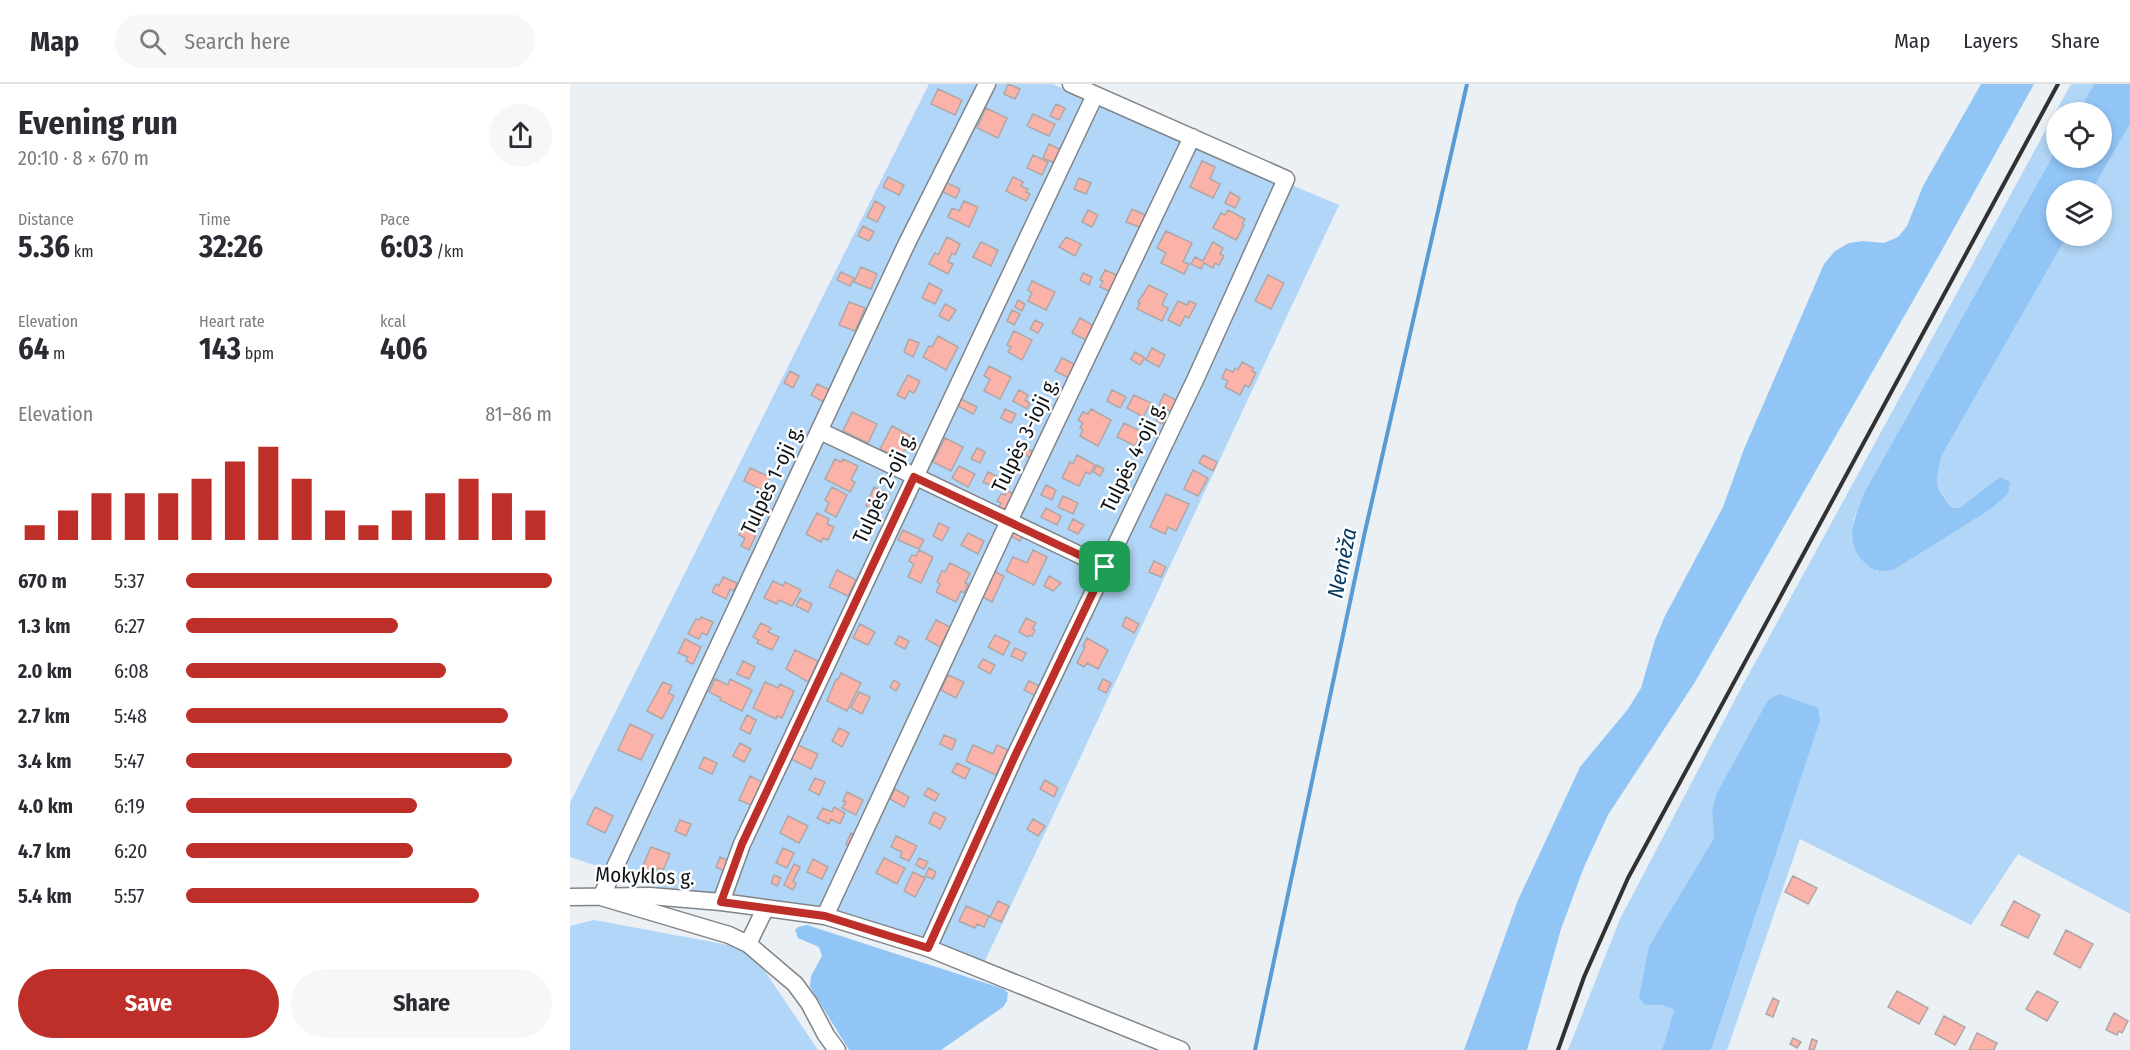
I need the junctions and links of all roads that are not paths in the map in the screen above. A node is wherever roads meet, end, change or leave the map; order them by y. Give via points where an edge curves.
1 (987, 84) edge
2 (1071, 84) edge
3 (1095, 95) junction
4 (1192, 137) junction
5 (820, 431) junction
6 (914, 477) junction
7 (1009, 521) junction
8 (1105, 567) junction
9 (570, 897) edge
10 (601, 897) junction
11 (721, 902) junction
12 (765, 909) junction
13 (825, 916) junction
14 (748, 944) junction
15 (928, 948) junction
16 (837, 1050) edge
17 (1181, 1050) edge

1 - 5 street, Tulpės 1-oji g. via 907,243
2 - 3 street
3 - 4 street
3 - 6 street, Tulpės 2-oji g.
4 - 7 street, Tulpės 3-ioji g.
4 - 8 street, Tulpės 4-oji g. via 1286,180
5 - 6 street
5 - 10 street, Tulpės 1-oji g.
6 - 7 street
6 - 11 street, Tulpės 2-oji g. via 742,844
7 - 8 street
7 - 13 street, Tulpės 3-ioji g.
8 - 15 street, Tulpės 4-oji g.
9 - 10 street, Mokyklos g.
10 - 11 street, Mokyklos g. via 650,896
10 - 14 street
11 - 12 street, Mokyklos g.
12 - 13 street, Mokyklos g.
12 - 14 street
13 - 15 street, Mokyklos g.
14 - 16 street via 795,984
15 - 17 street, Mokyklos g.

